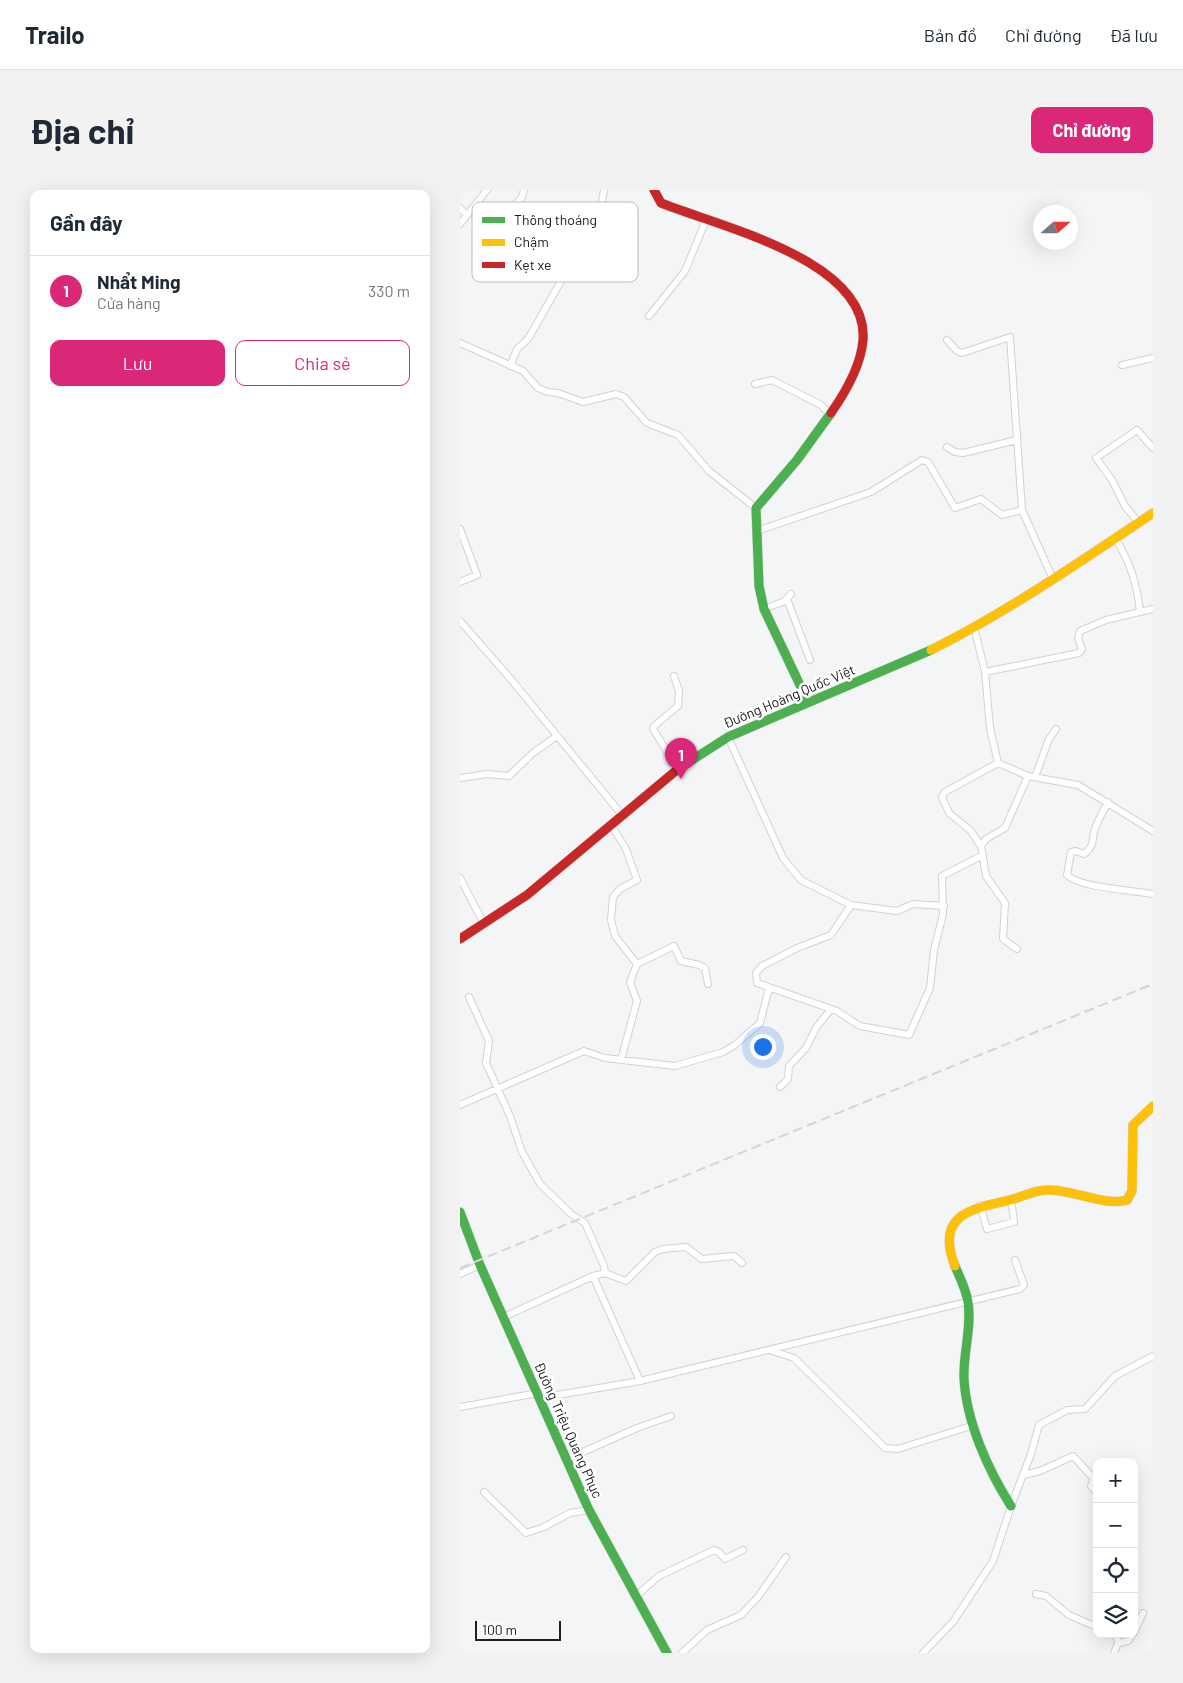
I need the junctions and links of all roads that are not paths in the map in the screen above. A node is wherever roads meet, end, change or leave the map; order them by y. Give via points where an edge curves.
1 (487, 190) edge
2 (524, 190) edge
3 (654, 190) edge
4 (477, 202) edge
5 (518, 202) edge
6 (460, 208) edge
7 (472, 209) edge
8 (467, 215) junction
9 (706, 220) junction
10 (460, 224) edge
11 (560, 282) edge
12 (649, 316) dead end
13 (947, 340) dead end
14 (460, 343) edge
15 (1153, 358) edge
16 (510, 366) junction
17 (1122, 366) dead end
18 (755, 384) dead end
19 (832, 416) junction
20 (1017, 440) junction
21 (947, 447) dead end
22 (1153, 448) edge
23 (756, 508) junction
24 (1022, 510) junction
25 (1153, 513) edge
26 (1138, 522) junction
27 (460, 529) edge
28 (757, 530) junction
29 (1115, 538) junction
30 (1053, 579) junction
31 (460, 582) edge
32 (764, 609) junction
33 (1153, 609) edge
34 (1140, 612) junction
35 (460, 621) edge
36 (974, 627) junction
37 (810, 660) dead end
38 (985, 672) junction
39 (674, 676) dead end
40 (808, 702) junction
41 (1056, 729) dead end
42 (557, 736) junction
43 (728, 737) junction
44 (998, 763) junction
45 (678, 769) junction
46 (1032, 777) junction
47 (460, 778) edge
48 (1108, 802) junction
49 (622, 815) junction
50 (611, 825) junction
51 (1153, 831) edge
52 (981, 846) junction
53 (983, 855) junction
54 (460, 878) edge
55 (1153, 894) edge
56 (851, 905) junction
57 (944, 906) junction
58 (484, 924) junction
59 (460, 940) edge
60 (1017, 949) dead end
61 (638, 964) junction
62 (708, 984) dead end
63 (769, 988) junction
64 (469, 997) dead end
65 (831, 1009) junction
66 (622, 1060) junction
67 (780, 1087) dead end
68 (497, 1088) junction
69 (460, 1105) edge
70 (1153, 1106) edge
71 (1011, 1199) junction
72 (980, 1205) junction
73 (461, 1217) edge
74 (1015, 1260) dead end
75 (742, 1263) dead end
76 (480, 1265) junction
77 (460, 1274) edge
78 (605, 1274) junction
79 (593, 1276) junction
80 (968, 1302) junction
81 (504, 1317) junction
82 (769, 1350) junction
83 (1153, 1356) edge
84 (640, 1382) junction
85 (539, 1395) junction
86 (460, 1407) edge
87 (671, 1416) dead end
88 (974, 1426) junction
89 (567, 1459) junction
90 (1023, 1475) junction
91 (1093, 1478) edge
92 (484, 1492) dead end
93 (1011, 1506) junction
94 (588, 1510) junction
95 (743, 1550) dead end
96 (786, 1557) dead end
97 (1036, 1594) dead end
98 (636, 1596) junction
99 (1143, 1613) dead end
100 (1138, 1623) edge
101 (1093, 1625) edge
102 (1117, 1638) edge
103 (1130, 1638) edge
104 (1118, 1643) junction
105 (667, 1653) edge
106 (682, 1653) edge
107 (923, 1653) edge
108 (1114, 1653) edge

1 - 4 street
2 - 5 street
3 - 9 main road via 661,203
6 - 8 street
7 - 8 street
8 - 10 street
9 - 12 street via 686,271
9 - 19 main road via 768,243 817,267 850,298 862,327 862,346
11 - 16 street
13 - 20 street via 962,353 1010,337
14 - 16 street
15 - 17 street
16 - 23 street via 528,375 538,388 578,401 588,402 616,394 624,397 647,423 678,435 709,471
18 - 19 street via 772,380 821,405
19 - 23 main road
20 - 21 street via 963,453
20 - 24 street
22 - 26 street via 1137,430 1096,458
23 - 28 main road
24 - 28 street via 1002,515 981,499 955,508 924,460 875,491
24 - 30 street
25 - 26 main road, Đường Hoàng Quốc Việt
26 - 29 main road, Đường Hoàng Quốc Việt
27 - 31 street via 477,575
28 - 32 main road via 759,586
29 - 30 main road, Đường Hoàng Quốc Việt
29 - 34 street via 1133,571
30 - 36 main road, Đường Hoàng Quốc Việt
32 - 37 street via 789,597
32 - 40 main road
33 - 34 street
34 - 38 street via 1106,620 1080,631 1078,638 1082,649 1079,653
35 - 42 street
36 - 38 street
36 - 40 main road, Đường Hoàng Quốc Việt via 920,655
38 - 44 street via 990,728
39 - 45 street via 679,691 678,706 653,727
40 - 43 main road, Đường Hoàng Quốc Việt
41 - 46 street
42 - 47 street via 508,776 487,774
42 - 49 street
43 - 45 main road, Đường Hoàng Quốc Việt
43 - 56 street via 788,867 808,885
44 - 46 street
44 - 52 street via 943,794 949,813 971,831
45 - 49 main road, Đường Hoàng Quốc Việt
46 - 48 street via 1078,785
46 - 52 street via 1005,828 986,839
48 - 51 street
48 - 55 street via 1094,830 1095,840 1084,854 1071,852 1067,874 1099,886
49 - 50 main road, Đường Hoàng Quốc Việt
50 - 58 main road, Đường Hoàng Quốc Việt via 527,895
50 - 61 street via 626,850 637,880 613,896 612,928
52 - 53 street
53 - 57 street via 942,876
53 - 60 street via 986,876 1005,903 1003,939
54 - 58 street
56 - 57 street via 897,911 913,904
56 - 63 street via 831,934 758,969 757,983
57 - 65 street via 930,988 911,1033 906,1036 860,1026
58 - 59 main road, Đường Hoàng Quốc Việt
61 - 62 street via 674,946 681,961 705,968
61 - 66 street via 630,982 637,1001
63 - 65 street
63 - 66 street via 760,1023 729,1049 679,1066
64 - 68 street via 487,1036 486,1063
65 - 67 street via 806,1048 789,1066 788,1079
66 - 68 street via 584,1051
68 - 69 street
68 - 78 street via 522,1152 536,1178 571,1214 585,1223
70 - 71 main road via 1133,1125 1132,1191 1126,1200 1116,1203 1040,1190
71 - 72 main road
71 - 72 street via 1014,1222 989,1230
72 - 80 main road via 960,1216 949,1235 952,1259
73 - 76 main road, Đường Triệu Quang Phục
74 - 80 street via 1022,1288
75 - 78 street via 734,1256 702,1259 689,1248 681,1247 658,1250 626,1281
76 - 77 street
76 - 81 main road, Đường Triệu Quang Phục
78 - 79 street
79 - 81 street
79 - 84 street
80 - 82 street
80 - 88 main road via 964,1378
81 - 85 main road, Đường Triệu Quang Phục
82 - 84 street
82 - 88 street via 794,1358 885,1448 898,1449
83 - 90 street via 1115,1376 1085,1410 1067,1410 1044,1421 1037,1430
84 - 85 street
85 - 86 street
85 - 89 main road, Đường Triệu Quang Phục
87 - 89 street
88 - 93 main road
89 - 94 main road, Đường Triệu Quang Phục
90 - 91 street via 1073,1456
90 - 93 street
92 - 94 street via 526,1533 570,1513
93 - 107 street via 993,1561 952,1622
94 - 98 main road, Đường Triệu Quang Phục
95 - 98 street via 727,1559 714,1550 659,1576
96 - 106 street via 741,1615 707,1630
97 - 101 street via 1046,1596 1069,1616
98 - 105 main road, Đường Triệu Quang Phục
99 - 100 street
102 - 104 street
103 - 104 street
104 - 108 street

